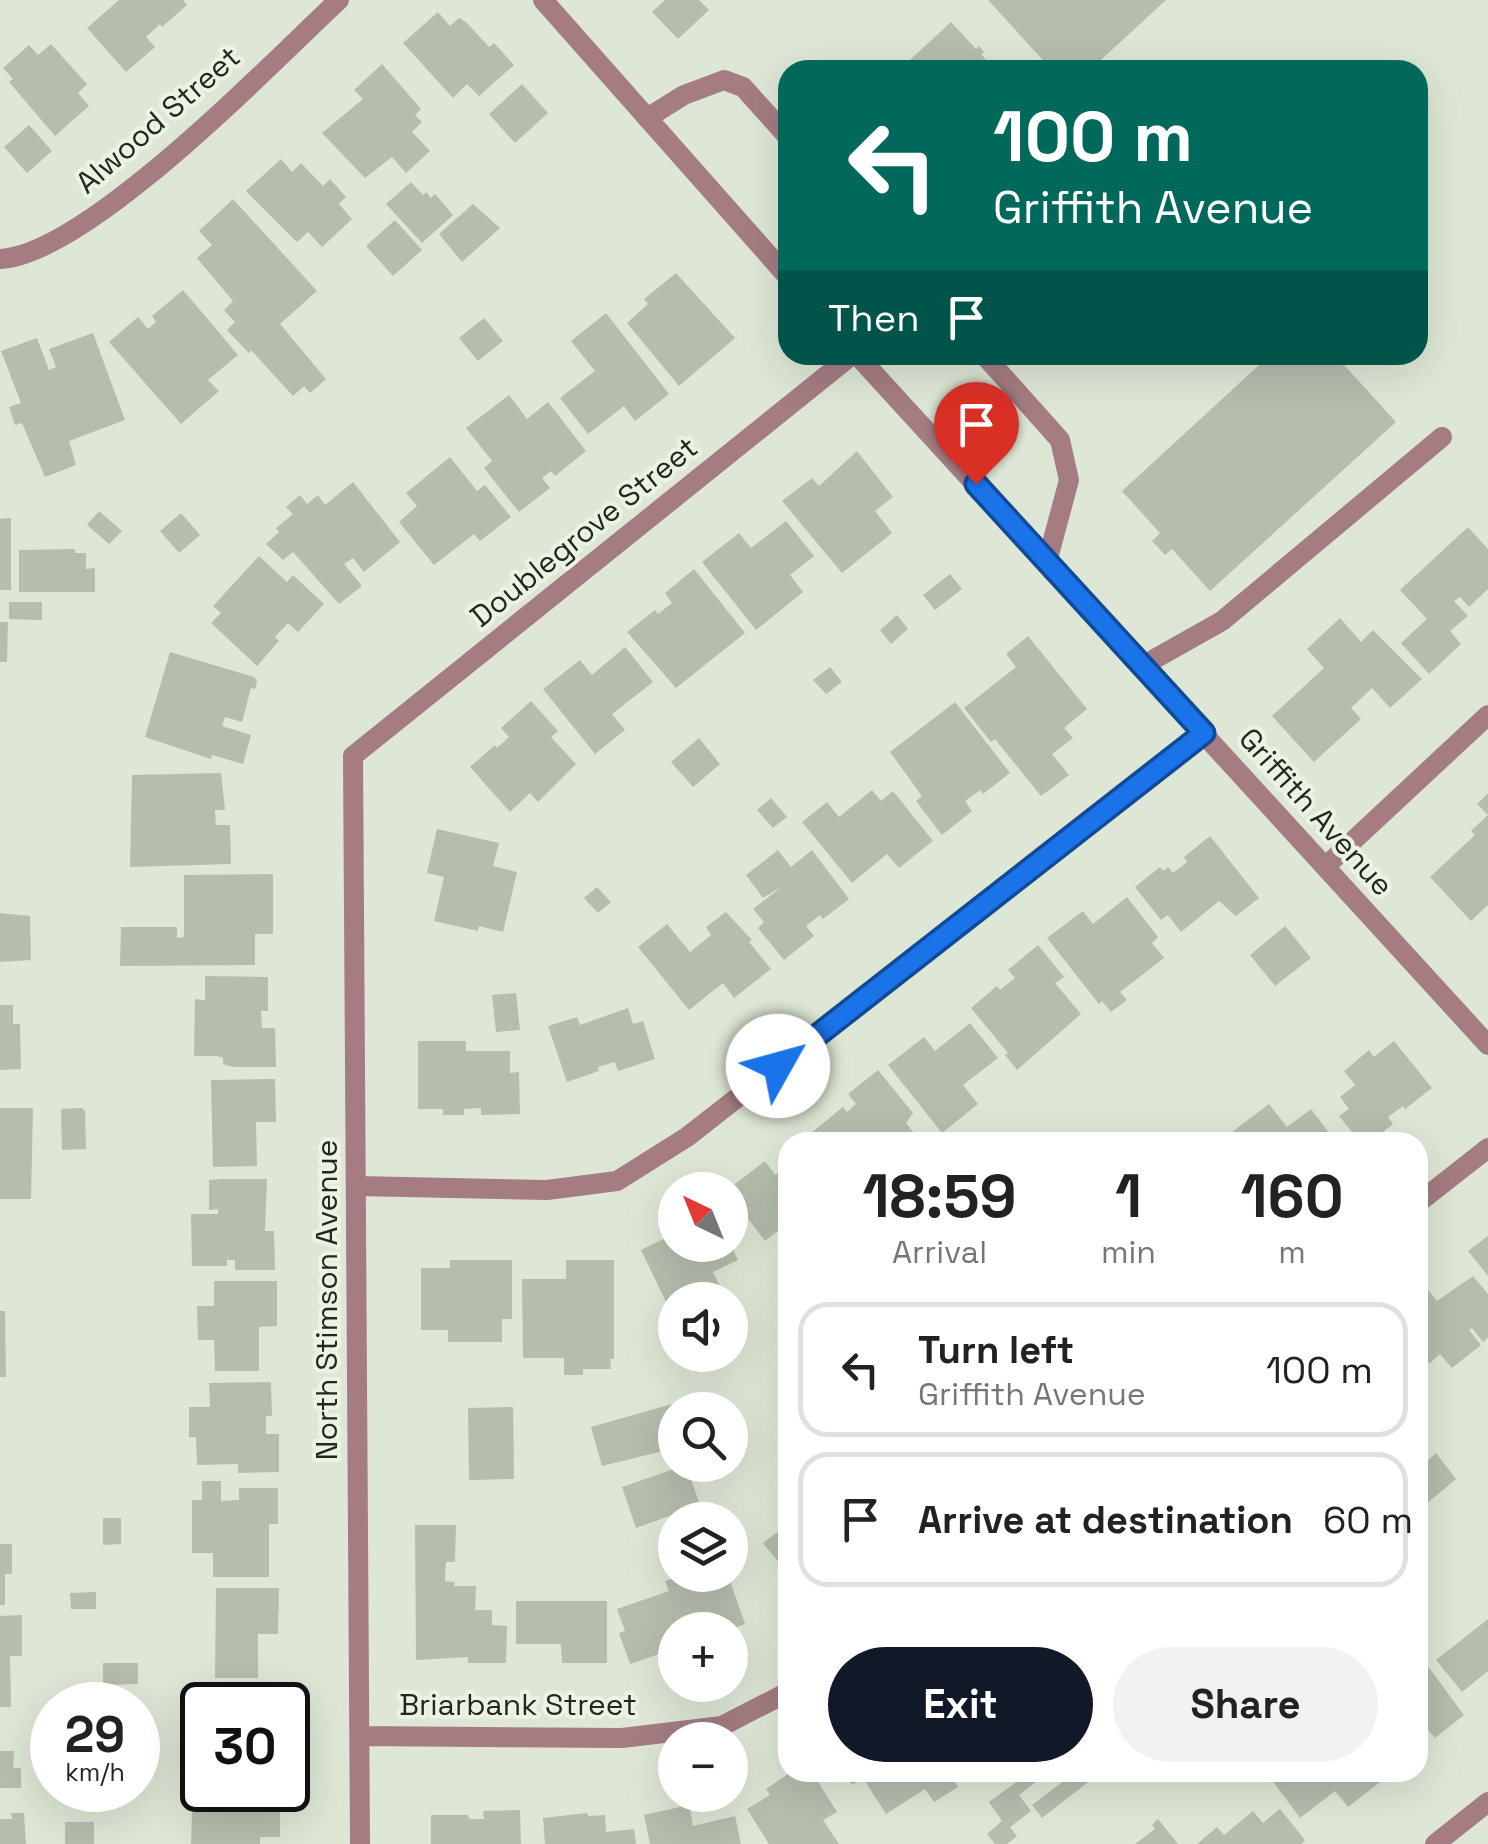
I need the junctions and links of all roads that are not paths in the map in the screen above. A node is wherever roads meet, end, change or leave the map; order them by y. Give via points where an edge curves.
1 (339, 0) edge
2 (543, 0) edge
3 (647, 118) junction
4 (778, 126) edge
5 (0, 259) edge
6 (778, 266) edge
7 (842, 365) edge
8 (863, 365) edge
9 (993, 365) edge
10 (1442, 437) dead end
11 (1047, 562) junction
12 (1142, 666) junction
13 (1488, 715) edge
14 (1204, 733) junction
15 (353, 756) joint
16 (1326, 866) junction
17 (1488, 1045) edge
18 (1488, 1148) edge
19 (357, 1186) junction
20 (1428, 1195) edge
21 (778, 1697) edge
22 (360, 1736) junction
23 (1488, 1802) edge
24 (360, 1844) edge
25 (1435, 1844) edge

1 - 5 street, Alwood Street via 138,185 80,226 17,258
2 - 3 street
3 - 4 street via 724,80 742,87
3 - 6 street
7 - 15 street, Doublegrove Street
8 - 11 street, Griffith Avenue
9 - 11 street via 1060,440 1069,480
10 - 12 street via 1222,621
11 - 12 street, Griffith Avenue
12 - 14 street, Griffith Avenue
13 - 16 street
14 - 16 street, Griffith Avenue
14 - 19 street via 688,1137 617,1181 547,1190
15 - 19 street, North Stimson Avenue
16 - 17 street, Griffith Avenue
18 - 20 street
19 - 22 street, North Stimson Avenue
21 - 22 street, Briarbank Street via 722,1726 622,1738
22 - 24 street, North Stimson Avenue
23 - 25 street

